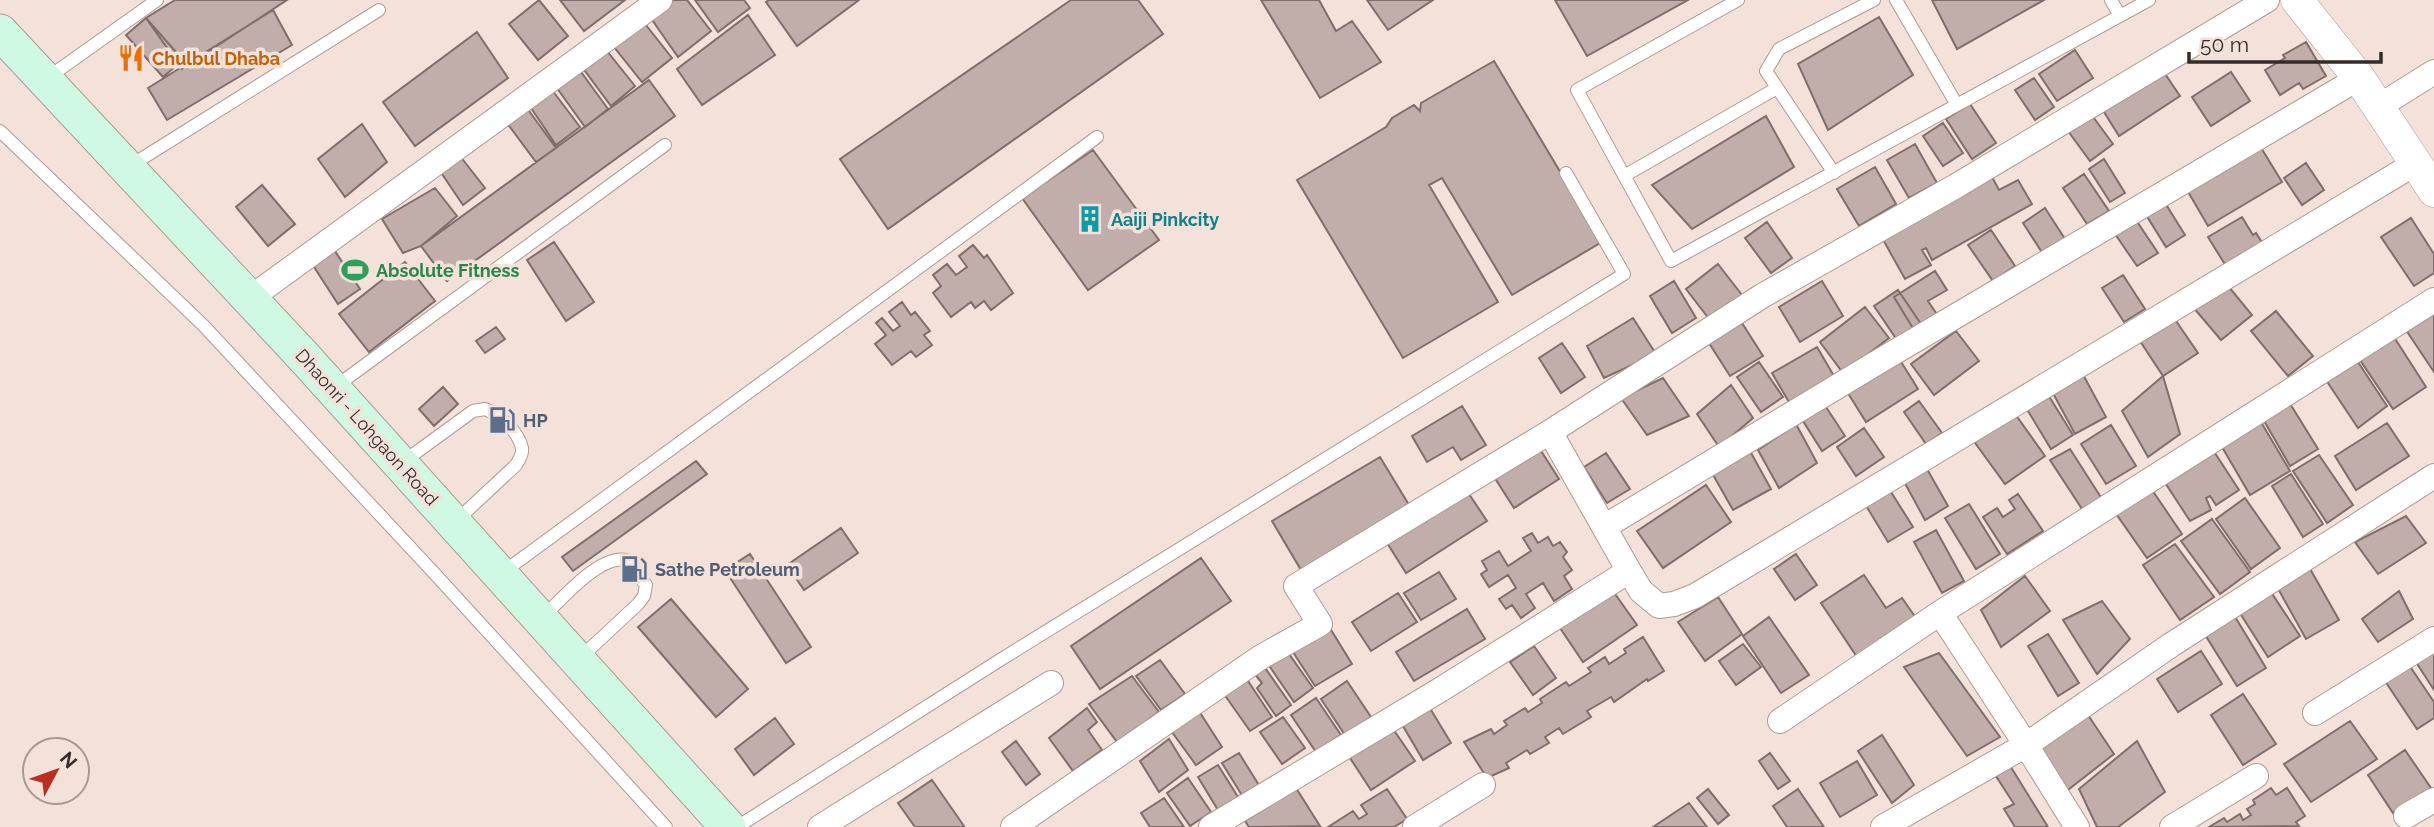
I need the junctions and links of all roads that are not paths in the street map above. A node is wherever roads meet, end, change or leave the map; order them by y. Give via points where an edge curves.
1 (157, 0) edge
2 (660, 0) edge
3 (1738, 0) edge
4 (1874, 0) edge
5 (1896, 0) edge
6 (2111, 0) edge
7 (2150, 0) edge
8 (2267, 0) edge
9 (2297, 0) edge
10 (379, 10) dead end
11 (2120, 16) junction
12 (0, 32) edge
13 (2434, 72) edge
14 (2359, 78) junction
15 (44, 80) junction
16 (1777, 88) junction
17 (1957, 105) junction
18 (2378, 107) junction
19 (0, 131) edge
20 (1097, 137) dead end
21 (666, 145) dead end
22 (2416, 163) junction
23 (127, 168) junction
24 (1566, 173) dead end
25 (1834, 173) junction
26 (1624, 176) junction
27 (2434, 191) edge
28 (249, 299) junction
29 (2434, 299) edge
30 (332, 389) junction
31 (1550, 432) junction
32 (400, 464) junction
33 (2434, 476) edge
34 (453, 523) junction
35 (1604, 527) junction
36 (1629, 571) junction
37 (499, 575) junction
38 (1940, 613) junction
39 (540, 620) junction
40 (2434, 639) edge
41 (577, 661) junction
42 (1051, 683) dead end
43 (2315, 713) dead end
44 (1780, 721) dead end
45 (2025, 745) junction
46 (2256, 776) dead end
47 (1483, 785) dead end
48 (2434, 800) edge
49 (2406, 816) dead end
50 (666, 827) edge
51 (728, 827) edge
52 (737, 827) edge
53 (820, 827) edge
54 (1013, 827) edge
55 (1211, 827) edge
56 (1415, 827) edge
57 (1883, 827) edge
58 (2077, 827) edge
59 (2172, 827) edge

1 - 15 lane
2 - 28 street
3 - 26 lane via 1577,90
4 - 16 lane via 1779,50 1766,71
5 - 17 lane
6 - 11 lane
7 - 11 lane
8 - 31 street via 1762,296
9 - 14 street
10 - 23 lane
11 - 17 lane
12 - 15 main road, Dhaonri - Lohgaon Road
13 - 18 street
14 - 18 street
14 - 35 street
15 - 23 main road, Dhaonri - Lohgaon Road
16 - 25 lane
16 - 26 lane
17 - 25 lane
18 - 22 street
19 - 50 lane via 203,325
20 - 37 lane
21 - 30 lane
22 - 27 street
22 - 36 street via 1695,596 1659,606 1641,592
23 - 28 main road, Dhaonri - Lohgaon Road
24 - 52 lane via 1624,274
25 - 26 lane via 1671,261
28 - 30 main road, Dhaonri - Lohgaon Road
29 - 38 street
30 - 32 main road, Dhaonri - Lohgaon Road
31 - 35 street
31 - 54 street via 1296,586 1320,624 1261,657
32 - 34 main road, Dhaonri - Lohgaon Road
32 - 34 lane via 473,411 485,409 505,422 522,448 521,456
33 - 45 street
34 - 37 main road, Dhaonri - Lohgaon Road
35 - 36 street
36 - 55 street
37 - 39 main road, Dhaonri - Lohgaon Road
38 - 44 street
38 - 45 street
39 - 41 main road, Dhaonri - Lohgaon Road
39 - 41 lane via 599,566 618,558 626,560 646,585 644,596
40 - 43 street
41 - 51 main road, Dhaonri - Lohgaon Road
42 - 53 street
45 - 57 street
45 - 58 street
46 - 59 street
47 - 56 street
48 - 49 street

